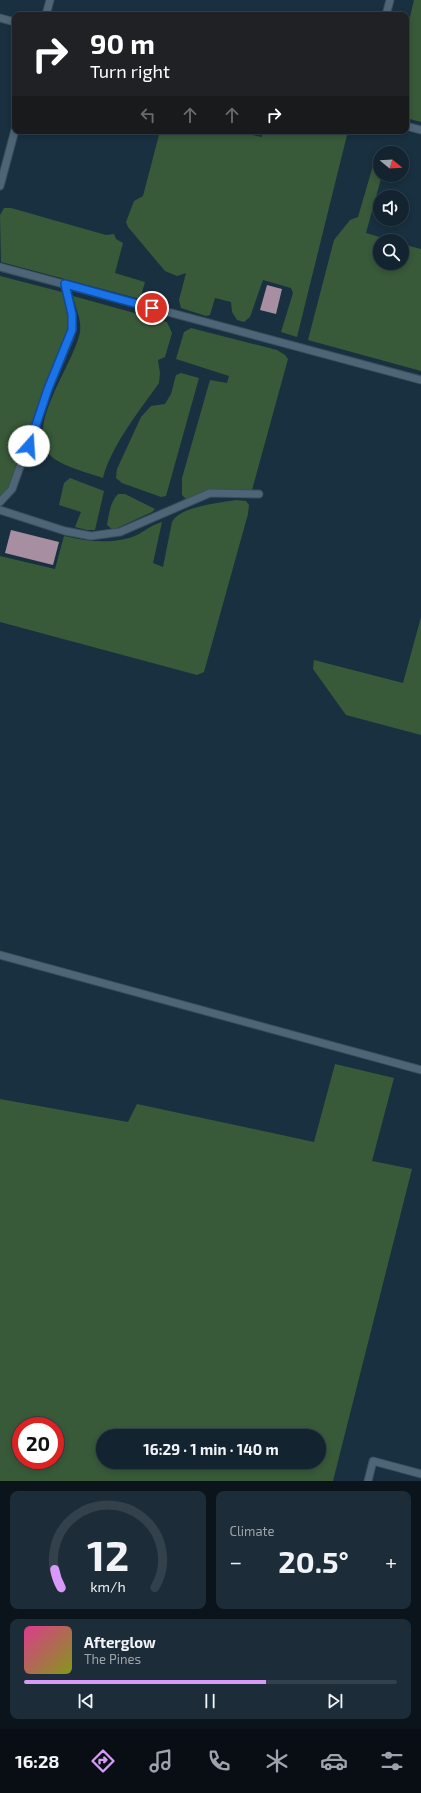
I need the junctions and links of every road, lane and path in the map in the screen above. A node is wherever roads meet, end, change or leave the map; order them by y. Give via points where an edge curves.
1 (50, 0) edge
2 (390, 0) edge
3 (47, 12) edge
4 (387, 12) edge
5 (0, 18) edge
6 (12, 21) edge
7 (409, 127) edge
8 (421, 130) edge
9 (14, 134) edge
10 (0, 186) edge
11 (0, 267) edge
12 (65, 284) junction
13 (421, 380) edge
14 (259, 494) dead end
15 (0, 502) edge
16 (0, 510) edge
17 (0, 955) edge
18 (421, 1070) edge
19 (421, 1474) edge
20 (368, 1481) edge

1 - 3 lane
2 - 4 lane
5 - 6 lane
7 - 8 lane
9 - 10 lane
11 - 12 lane
12 - 13 lane
12 - 15 lane via 72,314 70,337 48,389 12,489
14 - 16 lane via 210,493 120,532 90,536 65,531
17 - 18 lane
19 - 20 lane via 373,1461

